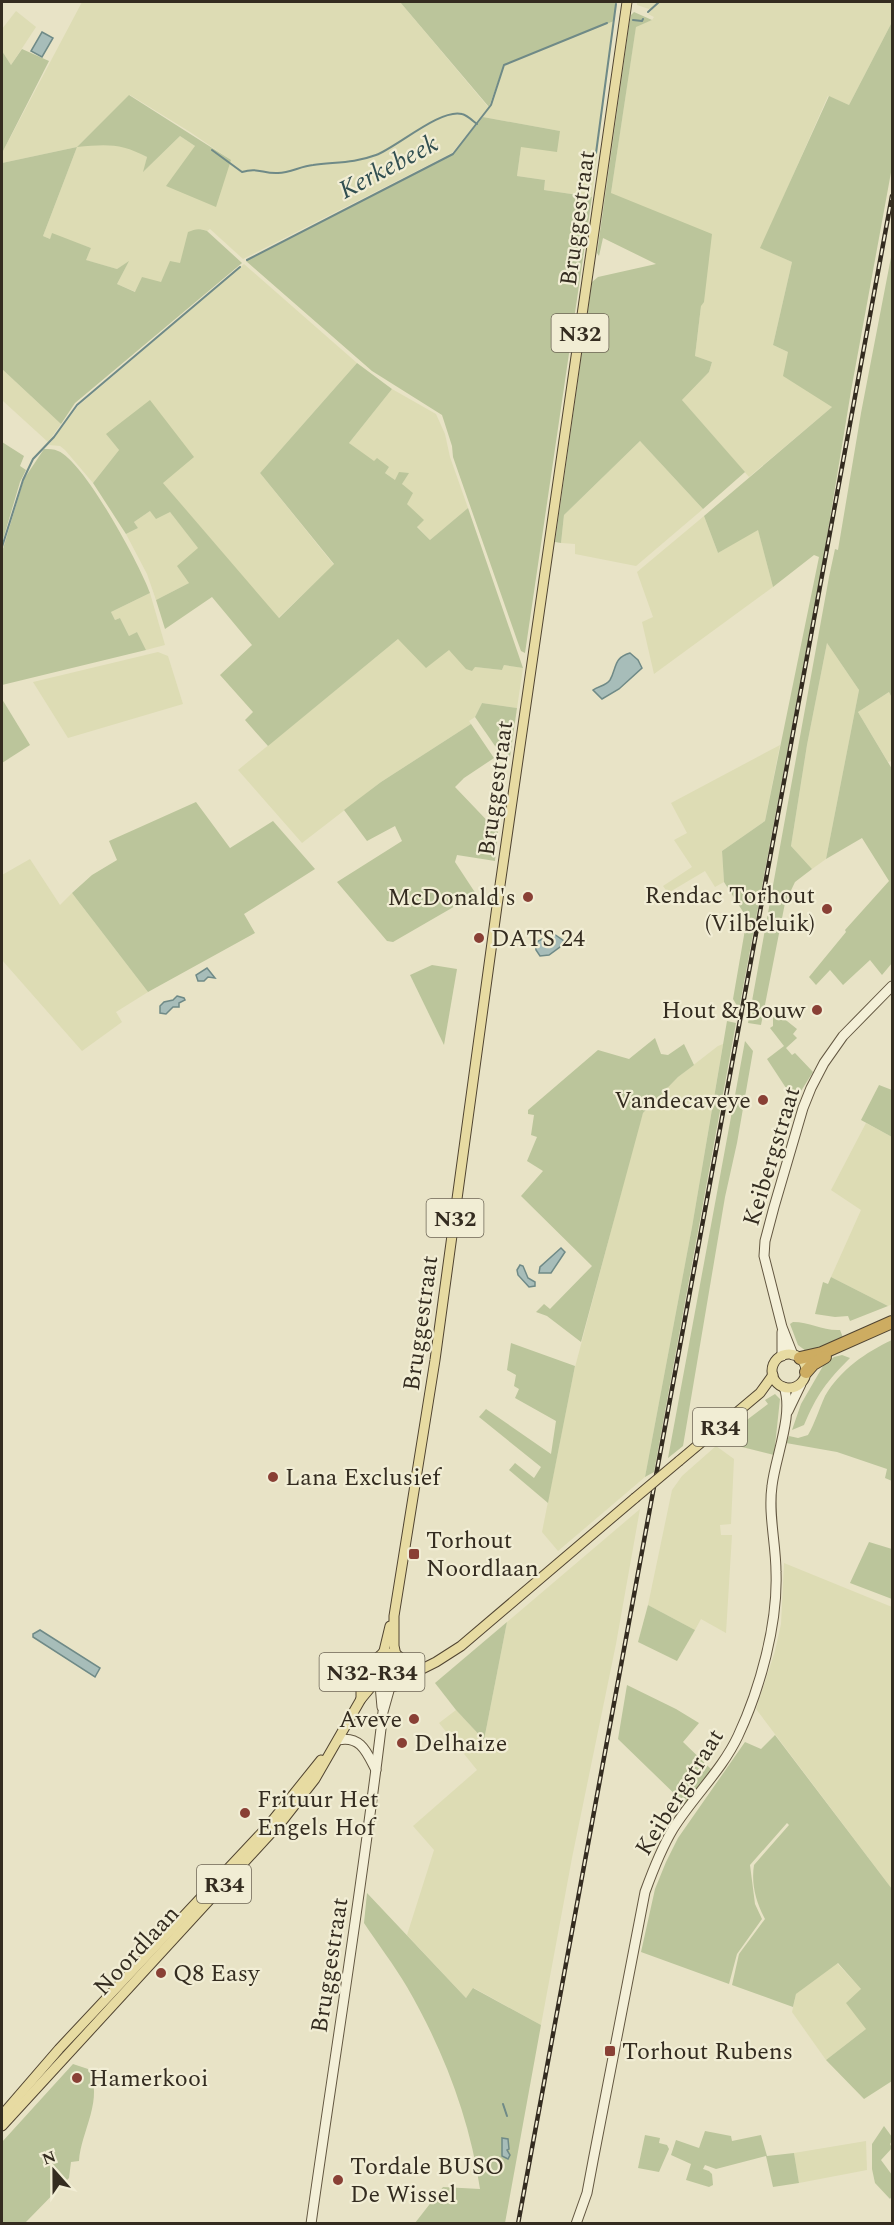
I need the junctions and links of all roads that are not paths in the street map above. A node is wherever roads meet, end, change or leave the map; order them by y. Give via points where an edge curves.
1 (627, 2) edge
2 (892, 986) edge
3 (892, 1322) edge
4 (782, 1327) junction
5 (866, 1334) junction
6 (782, 1356) junction
7 (797, 1357) junction
8 (773, 1375) junction
9 (803, 1378) junction
10 (782, 1386) junction
11 (760, 1393) junction
12 (786, 1416) junction
13 (394, 1616) junction
14 (381, 1655) junction
15 (399, 1657) junction
16 (429, 1665) junction
17 (372, 1668) junction
18 (404, 1678) junction
19 (382, 1684) junction
20 (361, 1699) junction
21 (338, 1740) junction
22 (376, 1770) junction
23 (2, 2115) edge
24 (2, 2126) edge
25 (311, 2223) edge
26 (576, 2223) edge

1 - 13 main road, Bruggestraat / N32 via 436,1349
2 - 4 street, Keibergstraat via 843,1036 824,1063 802,1108 764,1248
3 - 5 highway
4 - 6 street, Keibergstraat
4 - 7 street, Keibergstraat
5 - 7 highway via 810,1357
5 - 9 highway via 821,1359
6 - 7 main road
6 - 8 main road via 774,1364
7 - 9 main road via 803,1362
8 - 10 main road
8 - 11 main road, R34
9 - 10 main road via 790,1388
9 - 12 street, Keibergstraat
10 - 11 main road, R34
10 - 12 street, Keibergstraat via 786,1393
11 - 16 main road, R34, bridge via 472,1637
12 - 26 street, Keibergstraat via 772,1486 777,1576 769,1646 734,1744 674,1829 645,1892 589,2182
13 - 14 main road, Bruggestraat / N32
13 - 15 main road, Bruggestraat / N32 via 394,1646
14 - 15 main road, N32-R34
14 - 17 main road, N32-R34
15 - 16 main road via 412,1666
15 - 18 main road, N32-R34 via 405,1668
16 - 18 main road, R34
17 - 19 main road, N32-R34 via 372,1675
17 - 20 main road, Noordlaan / R34
18 - 19 main road, N32-R34 via 398,1684
19 - 20 main road, Noordlaan / R34
19 - 22 street, Bruggestraat via 383,1713
20 - 21 main road, Noordlaan / R34
21 - 22 street via 359,1742
21 - 23 main road, Noordlaan / R34 via 268,1826
21 - 24 main road, Noordlaan / R34 via 279,1825
22 - 25 street, Bruggestraat

